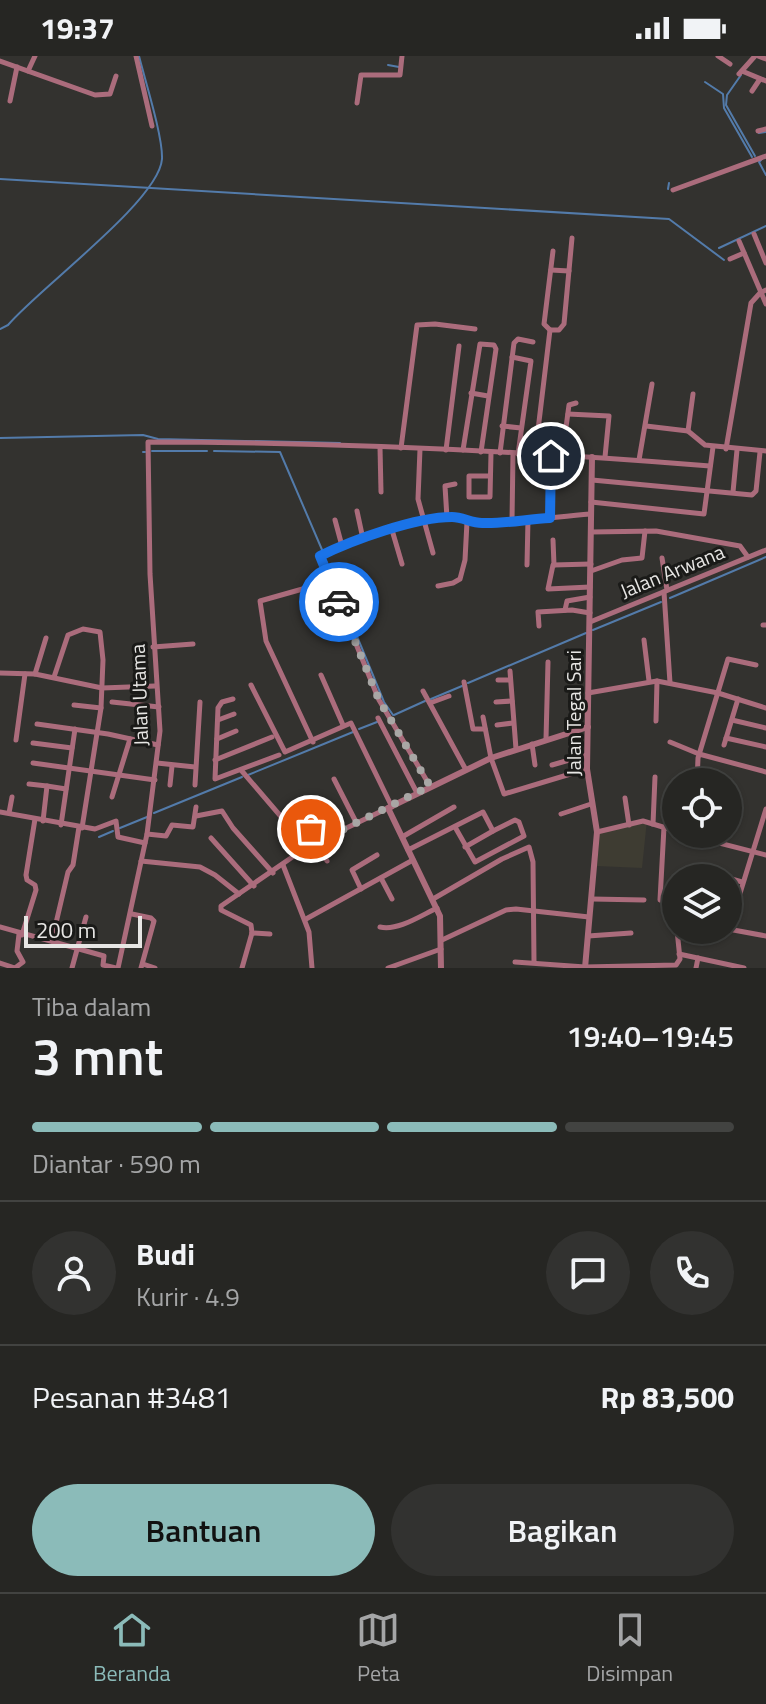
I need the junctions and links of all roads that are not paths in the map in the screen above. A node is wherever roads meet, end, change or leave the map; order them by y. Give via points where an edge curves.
1 (35, 56) edge
2 (136, 56) edge
3 (402, 56) edge
4 (718, 56) edge
5 (757, 56) edge
6 (766, 59) edge
7 (0, 61) edge
8 (730, 64) dead end
9 (17, 67) junction
10 (28, 71) junction
11 (116, 76) dead end
12 (763, 80) edge
13 (752, 91) dead end
14 (10, 101) dead end
15 (357, 103) dead end
16 (152, 126) dead end
17 (766, 129) edge
18 (758, 131) dead end
19 (766, 156) edge
20 (673, 190) dead end
21 (754, 234) dead end
22 (572, 238) dead end
23 (739, 241) dead end
24 (553, 251) dead end
25 (744, 253) junction
26 (730, 259) dead end
27 (766, 263) edge
28 (551, 270) junction
29 (569, 271) junction
30 (761, 293) edge
31 (766, 304) edge
32 (475, 329) dead end
33 (550, 330) junction
34 (533, 342) dead end
35 (459, 346) dead end
36 (512, 357) junction
37 (652, 384) dead end
38 (471, 393) junction
39 (693, 394) dead end
40 (488, 396) junction
41 (576, 403) dead end
42 (568, 414) junction
43 (502, 426) junction
44 (646, 426) junction
45 (521, 428) junction
46 (688, 431) junction
47 (380, 447) junction
48 (401, 448) junction
49 (713, 448) junction
50 (420, 449) junction
51 (726, 449) junction
52 (446, 450) junction
53 (463, 450) junction
54 (736, 451) junction
55 (481, 452) junction
56 (491, 452) junction
57 (763, 452) edge
58 (500, 453) junction
59 (516, 454) junction
60 (535, 455) junction
61 (551, 456) junction
62 (562, 457) junction
63 (592, 457) junction
64 (605, 457) junction
65 (639, 460) junction
66 (710, 466) junction
67 (490, 476) junction
68 (592, 480) junction
69 (455, 484) dead end
70 (709, 490) junction
71 (381, 492) dead end
72 (733, 493) junction
73 (591, 502) junction
74 (357, 511) dead end
75 (590, 514) junction
76 (447, 518) junction
77 (550, 518) junction
78 (528, 519) junction
79 (335, 520) dead end
80 (422, 520) junction
81 (512, 521) junction
82 (467, 522) junction
83 (392, 530) junction
84 (645, 531) junction
85 (591, 532) junction
86 (363, 539) junction
87 (553, 540) dead end
88 (342, 546) junction
89 (766, 550) edge
90 (433, 553) dead end
91 (748, 557) junction
92 (662, 558) dead end
93 (402, 564) dead end
94 (527, 565) dead end
95 (554, 565) junction
96 (591, 567) junction
97 (331, 581) junction
98 (297, 585) dead end
99 (438, 586) dead end
100 (590, 587) junction
101 (305, 590) junction
102 (665, 591) junction
103 (590, 597) junction
104 (565, 610) junction
105 (590, 613) junction
106 (590, 622) junction
107 (539, 626) dead end
108 (46, 638) dead end
109 (644, 640) dead end
110 (193, 644) dead end
111 (153, 647) junction
112 (548, 662) dead end
113 (756, 665) dead end
114 (510, 671) dead end
115 (0, 673) edge
116 (25, 674) junction
117 (35, 674) junction
118 (321, 675) dead end
119 (54, 677) junction
120 (498, 680) dead end
121 (510, 680) junction
122 (649, 681) junction
123 (657, 681) junction
124 (464, 682) dead end
125 (670, 683) junction
126 (251, 685) dead end
127 (155, 686) junction
128 (102, 688) junction
129 (423, 691) dead end
130 (588, 693) junction
131 (718, 693) junction
132 (449, 696) dead end
133 (233, 699) dead end
134 (738, 699) junction
135 (512, 701) junction
136 (112, 702) dead end
137 (200, 702) dead end
138 (496, 702) dead end
139 (430, 703) junction
140 (74, 705) dead end
141 (159, 707) junction
142 (101, 708) junction
143 (766, 708) edge
144 (234, 714) dead end
145 (483, 717) dead end
146 (378, 718) dead end
147 (732, 720) junction
148 (217, 721) junction
149 (656, 721) dead end
150 (513, 723) junction
151 (37, 724) dead end
152 (343, 725) junction
153 (497, 725) dead end
154 (588, 727) junction
155 (766, 728) edge
156 (75, 729) junction
157 (485, 729) junction
158 (236, 731) dead end
159 (96, 732) junction
160 (272, 737) dead end
161 (130, 739) junction
162 (217, 739) junction
163 (546, 739) junction
164 (16, 740) dead end
165 (313, 742) junction
166 (670, 742) dead end
167 (33, 743) dead end
168 (532, 744) junction
169 (158, 745) junction
170 (766, 747) edge
171 (72, 748) junction
172 (516, 749) junction
173 (282, 753) junction
174 (699, 754) junction
175 (587, 755) junction
176 (491, 758) junction
177 (215, 760) junction
178 (33, 763) dead end
179 (157, 763) junction
180 (535, 765) dead end
181 (552, 765) dead end
182 (172, 766) junction
183 (195, 767) junction
184 (698, 768) edge
185 (69, 769) junction
186 (587, 769) junction
187 (241, 770) junction
188 (466, 770) junction
189 (90, 772) junction
190 (766, 772) edge
191 (119, 774) junction
192 (655, 777) dead end
193 (334, 779) dead end
194 (155, 780) junction
195 (29, 784) dead end
196 (170, 785) dead end
197 (195, 785) dead end
198 (47, 786) junction
199 (430, 786) junction
200 (67, 789) junction
201 (417, 793) junction
202 (12, 797) dead end
203 (112, 797) dead end
204 (625, 798) dead end
205 (591, 804) junction
206 (196, 807) dead end
207 (454, 807) dead end
208 (390, 808) junction
209 (766, 809) edge
210 (0, 812) edge
211 (9, 813) junction
212 (561, 814) dead end
213 (196, 816) junction
214 (35, 819) junction
215 (43, 821) junction
216 (357, 824) junction
217 (653, 824) junction
218 (61, 825) junction
219 (629, 825) junction
220 (662, 826) edge
221 (80, 827) junction
222 (455, 827) junction
223 (311, 829) dead end
224 (493, 831) junction
225 (597, 832) junction
226 (147, 834) junction
227 (402, 837) junction
228 (211, 838) dead end
229 (318, 842) junction
230 (145, 843) junction
231 (307, 847) junction
232 (465, 847) junction
233 (663, 848) edge
234 (740, 848) edge
235 (408, 850) junction
236 (751, 851) junction
237 (377, 855) dead end
238 (766, 855) edge
239 (413, 860) junction
240 (141, 861) junction
241 (327, 861) dead end
242 (283, 865) junction
243 (273, 873) junction
244 (381, 878) junction
245 (742, 882) edge
246 (254, 886) junction
247 (361, 889) junction
248 (239, 894) junction
249 (392, 899) dead end
250 (433, 899) junction
251 (592, 899) junction
252 (644, 900) dead end
253 (662, 900) edge
254 (437, 908) junction
255 (532, 912) junction
256 (132, 914) junction
257 (86, 917) dead end
258 (589, 917) junction
259 (306, 919) junction
260 (0, 927) edge
261 (380, 927) dead end
262 (742, 932) edge
263 (252, 933) junction
264 (631, 933) dead end
265 (20, 934) junction
266 (270, 934) dead end
267 (587, 936) junction
268 (766, 936) edge
269 (52, 940) junction
270 (442, 940) junction
271 (678, 944) edge
272 (78, 948) junction
273 (441, 949) junction
274 (679, 954) junction
275 (698, 958) junction
276 (515, 962) dead end
277 (534, 962) junction
278 (0, 963) edge
279 (142, 966) edge
280 (651, 967) edge
281 (15, 968) edge
282 (72, 968) edge
283 (117, 968) edge
284 (155, 968) edge
285 (242, 968) edge
286 (312, 968) edge
287 (388, 968) edge
288 (441, 968) edge
289 (585, 968) edge
290 (696, 968) edge
291 (744, 968) edge

1 - 10 street
2 - 16 street
3 - 15 street via 400,75 362,73
4 - 8 street
5 - 6 street
5 - 12 street via 741,73
7 - 9 street
9 - 10 street
9 - 14 street
10 - 11 street via 102,96 110,94
12 - 13 street
17 - 18 street
19 - 20 street
21 - 27 street
22 - 29 street
23 - 25 street
24 - 28 street
25 - 26 street
25 - 30 street
28 - 29 street
28 - 33 street via 544,324
29 - 33 street via 563,326
30 - 31 street
30 - 51 street via 751,303
32 - 48 street via 417,325
33 - 60 street
34 - 36 street via 515,340
35 - 52 street
36 - 43 street
36 - 45 street via 531,361
37 - 44 street
38 - 40 street
38 - 40 street via 478,346 494,345
38 - 53 street
39 - 46 street
40 - 55 street
41 - 42 street via 569,405
42 - 62 street
42 - 64 street via 609,416
43 - 45 street
43 - 58 street
44 - 46 street
44 - 65 street
45 - 59 street
46 - 49 street
47 - 48 street
47 - 71 street
47 - 111 street, Jalan Utama via 148,442
48 - 50 street
49 - 51 street
49 - 66 street
50 - 52 street
50 - 80 street
51 - 54 street
52 - 53 street
53 - 55 street
54 - 57 street
54 - 72 street
55 - 56 street
56 - 58 street
56 - 67 street
57 - 72 street via 756,493
58 - 59 street
59 - 60 street
59 - 81 street
60 - 61 street
61 - 62 street
61 - 77 street
62 - 63 street
63 - 64 street
63 - 68 street, Jalan Tegal Sari
64 - 65 street
65 - 66 street
66 - 70 street
67 - 67 street via 490,497 469,497 469,476
68 - 70 street
68 - 73 street, Jalan Tegal Sari
69 - 76 street via 445,486
70 - 72 street
70 - 73 street via 702,515
73 - 75 street, Jalan Tegal Sari
74 - 86 street
75 - 77 street
75 - 85 street, Jalan Tegal Sari
76 - 80 street
76 - 82 street
77 - 78 street
78 - 81 street
78 - 94 street
79 - 88 street
80 - 83 street
80 - 90 street
81 - 82 street
82 - 99 street via 460,579
83 - 86 street
83 - 93 street
84 - 85 street
84 - 91 street via 740,546
84 - 96 street via 642,558
85 - 96 street, Jalan Tegal Sari
86 - 88 street
87 - 95 street
88 - 97 street via 320,556
89 - 91 street, Jalan Arwana
91 - 102 street, Jalan Arwana
92 - 102 street
95 - 96 street
95 - 100 street via 548,590
96 - 100 street, Jalan Tegal Sari
97 - 101 street
97 - 199 street via 379,700
98 - 101 street
100 - 103 street, Jalan Tegal Sari
101 - 165 street via 260,601 266,641
102 - 106 street, Jalan Arwana
102 - 125 street
103 - 104 street via 567,601
103 - 105 street, Jalan Tegal Sari
104 - 105 street
104 - 107 street via 538,612
105 - 106 street, Jalan Tegal Sari
106 - 130 street, Jalan Tegal Sari
108 - 117 street
109 - 122 street
110 - 111 street
111 - 127 street, Jalan Utama
112 - 163 street
113 - 131 street via 729,658
114 - 121 street
115 - 116 street
116 - 117 street
116 - 164 street
117 - 119 street
118 - 152 street
119 - 128 street
119 - 128 street via 68,635 83,629 99,631
120 - 121 street
121 - 135 street
122 - 123 street
122 - 130 street
123 - 125 street
123 - 149 street
124 - 157 street via 473,729
125 - 131 street
126 - 173 street
127 - 128 street
127 - 141 street, Jalan Utama
128 - 142 street
129 - 139 street
130 - 154 street, Jalan Tegal Sari
131 - 134 street
131 - 174 street
132 - 139 street
133 - 148 street via 219,704
134 - 143 street
134 - 147 street
135 - 138 street
135 - 150 street
136 - 141 street
137 - 183 street
139 - 188 street
140 - 142 street
141 - 169 street, Jalan Utama
142 - 159 street
144 - 148 street
145 - 157 street
146 - 201 street
147 - 155 street
147 - 170 street via 725,741
148 - 162 street
150 - 153 street
150 - 172 street
151 - 156 street
152 - 165 street
152 - 208 street via 353,725
154 - 163 street
154 - 175 street, Jalan Tegal Sari
156 - 159 street
156 - 171 street
157 - 176 street
158 - 162 street
159 - 161 street
159 - 189 street
160 - 177 street
161 - 169 street
161 - 191 street
162 - 177 street
163 - 168 street
165 - 173 street
166 - 174 street
167 - 171 street
168 - 172 street
168 - 180 street
169 - 179 street, Jalan Utama
171 - 185 street
172 - 176 street
173 - 187 street
174 - 184 street
174 - 190 street
175 - 181 street
175 - 186 street, Jalan Tegal Sari
176 - 186 street via 504,794
176 - 188 street
177 - 187 street via 215,779
178 - 185 street
179 - 182 street
179 - 194 street, Jalan Utama
182 - 183 street
182 - 196 street
183 - 197 street
185 - 189 street
185 - 200 street
186 - 205 street, Jalan Tegal Sari
187 - 231 street
188 - 199 street
189 - 191 street
189 - 221 street
191 - 194 street
191 - 203 street
192 - 217 street
193 - 216 street
194 - 226 street, Jalan Utama
195 - 198 street
198 - 200 street
198 - 215 street
199 - 201 street
200 - 218 street
201 - 208 street
202 - 211 street
204 - 219 street
205 - 212 street
205 - 225 street, Jalan Tegal Sari
206 - 213 street
207 - 227 street
208 - 216 street
208 - 227 street
209 - 236 street
210 - 211 street
211 - 214 street
213 - 226 street via 192,828 172,825 168,836
213 - 243 street via 222,811
214 - 215 street
214 - 265 street via 26,878 36,890
215 - 218 street
216 - 229 street
217 - 219 street
217 - 220 street
218 - 221 street
219 - 225 street
221 - 230 street via 96,829 116,821 118,837
221 - 269 street
222 - 224 street via 484,812
222 - 232 street
222 - 235 street
223 - 229 street
224 - 232 street
224 - 232 street via 515,820 524,836 475,862
225 - 251 street, Jalan Tegal Sari
226 - 230 street, Jalan Utama
227 - 235 street
228 - 246 street
229 - 231 street
229 - 241 street
230 - 240 street, Jalan Utama
231 - 242 street
233 - 253 street
234 - 236 street
235 - 239 street
236 - 238 street
236 - 245 street
237 - 247 street via 352,870
239 - 244 street
239 - 250 street
240 - 248 street via 200,867
240 - 256 street, Jalan Utama
242 - 243 street
242 - 259 street
243 - 246 street
244 - 247 street
244 - 249 street
246 - 248 street
247 - 259 street
248 - 263 street via 220,909 251,925
250 - 254 street
250 - 255 street via 529,847
251 - 252 street
251 - 258 street, Jalan Tegal Sari
254 - 261 street via 399,926
254 - 270 street
255 - 258 street
255 - 270 street via 506,910
255 - 277 street
256 - 279 street via 154,921
256 - 283 street, Jalan Utama
257 - 272 street
258 - 267 street, Jalan Tegal Sari
259 - 286 street
260 - 265 street
262 - 268 street
263 - 266 street
263 - 285 street
264 - 267 street
265 - 269 street
265 - 281 street via 17,951 23,962
267 - 289 street, Jalan Tegal Sari
269 - 272 street
270 - 273 street
271 - 274 street
272 - 282 street
272 - 283 street via 104,956 103,965
273 - 287 street
273 - 288 street
274 - 275 street
274 - 280 street via 676,965
275 - 290 street
275 - 291 street
276 - 277 street
277 - 289 street
278 - 281 street
279 - 284 street
280 - 289 street

